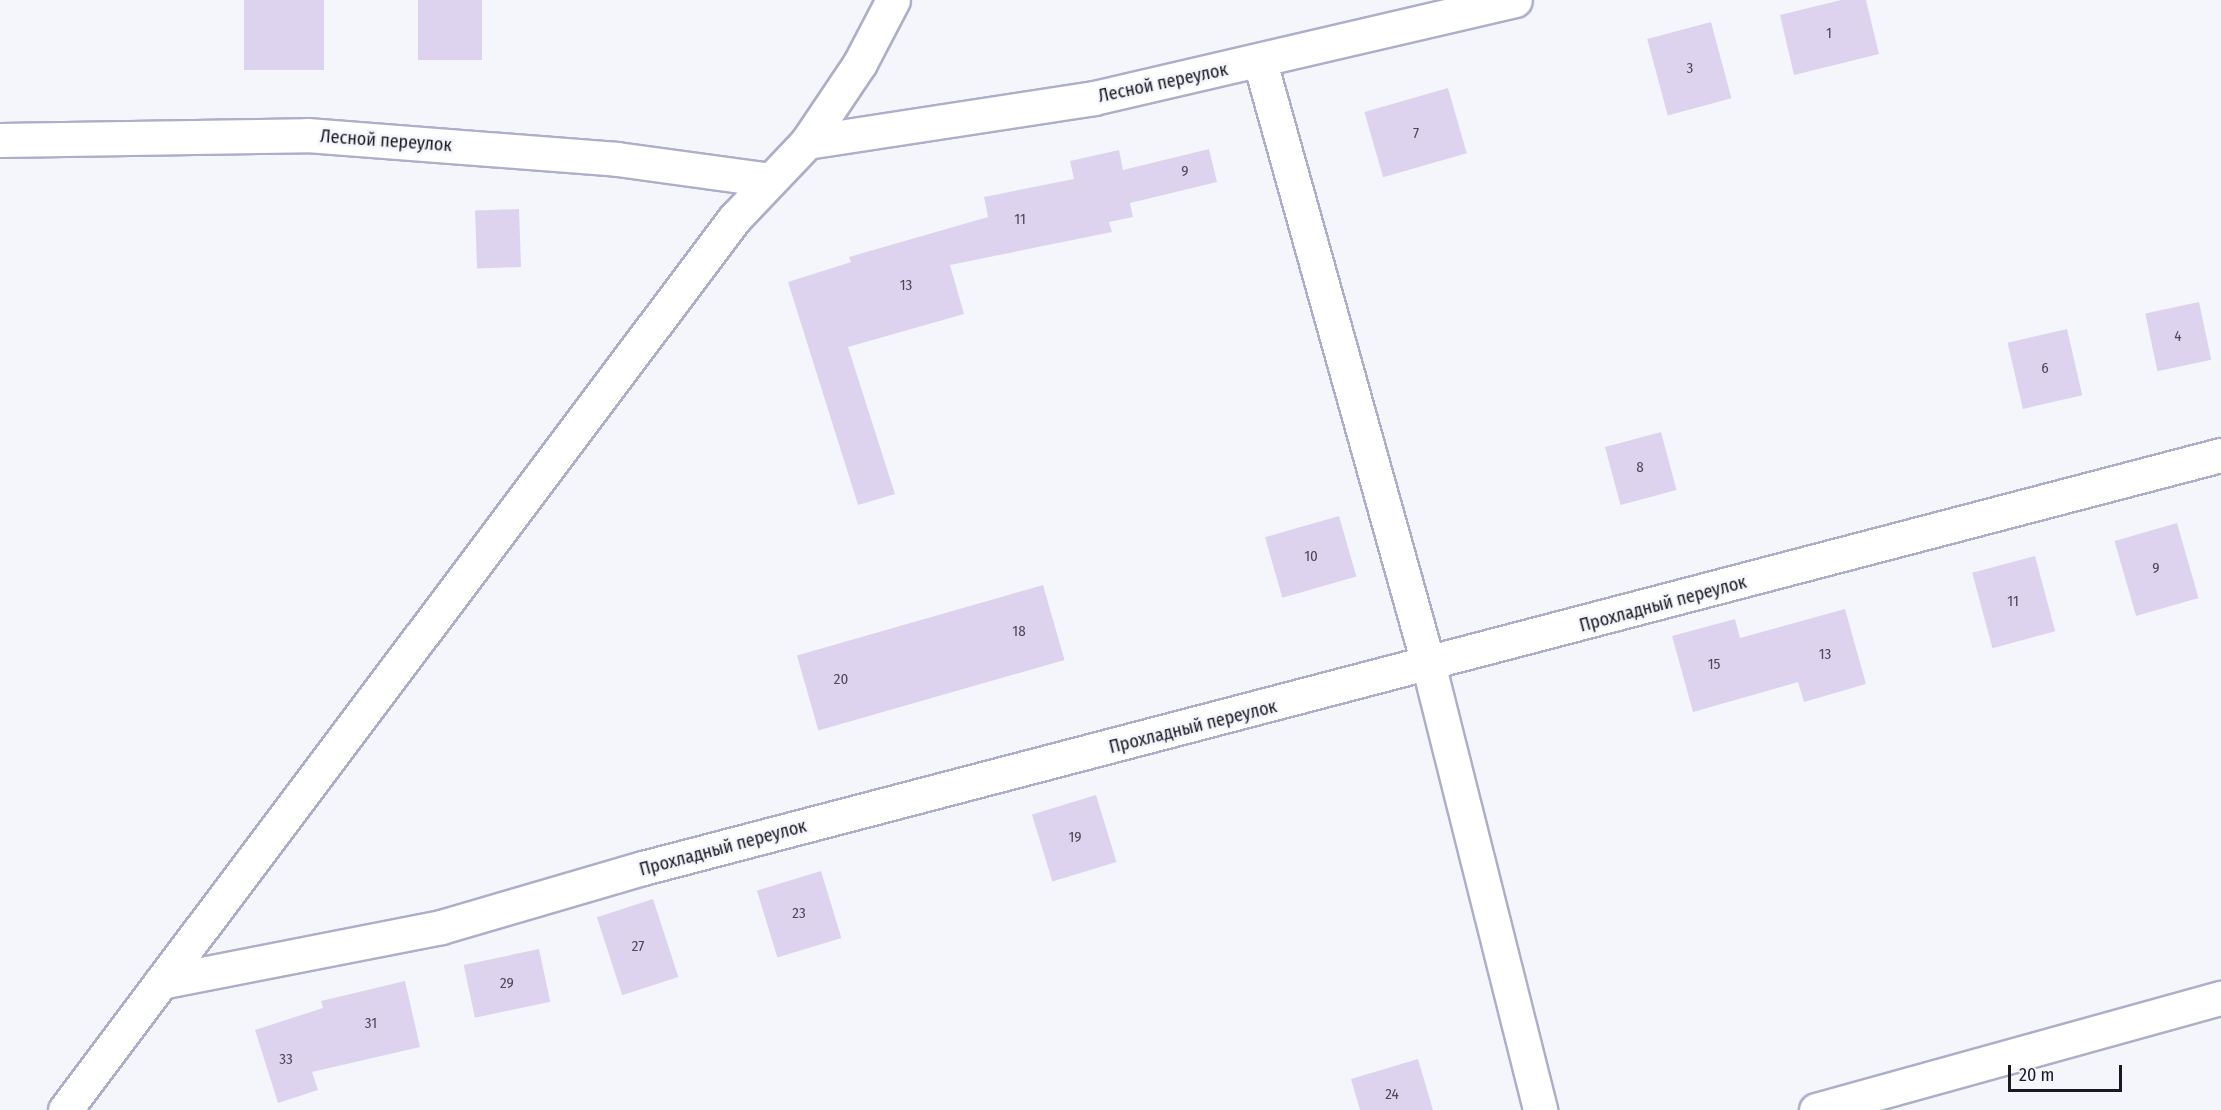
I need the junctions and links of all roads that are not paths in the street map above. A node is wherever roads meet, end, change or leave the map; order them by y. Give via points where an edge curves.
1 (893, 0) edge
2 (1515, 0) edge
3 (1260, 62) junction
4 (0, 140) edge
5 (807, 141) junction
6 (770, 180) junction
7 (2221, 454) edge
8 (1429, 666) junction
9 (161, 982) junction
10 (2221, 998) edge
11 (65, 1110) edge
12 (1540, 1110) edge
13 (1816, 1110) edge

1 - 5 street via 860,63
2 - 3 street, Лесной переулок
3 - 5 street, Лесной переулок via 1094,98
3 - 8 street
4 - 6 street, Лесной переулок via 307,135 617,159
5 - 6 street
6 - 9 street via 734,219
7 - 8 street, Прохладный переулок
8 - 9 street, Прохладный переулок via 643,868 441,927
8 - 12 street
9 - 11 street
10 - 13 street

